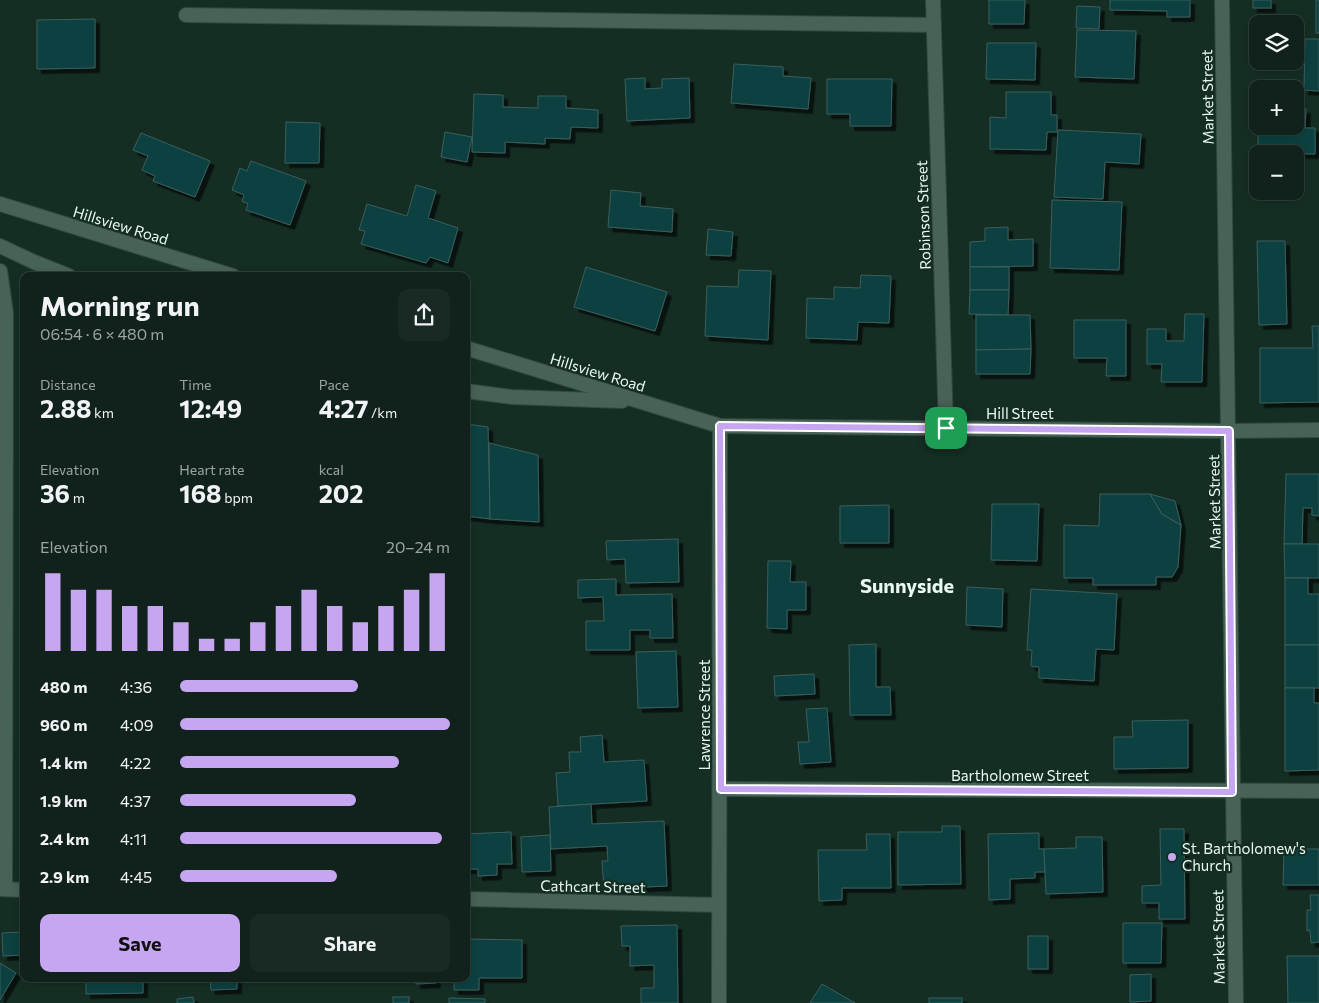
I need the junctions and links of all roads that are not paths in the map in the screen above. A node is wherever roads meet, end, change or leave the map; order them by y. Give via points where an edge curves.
1 (933, 0) edge
2 (1222, 0) edge
3 (186, 15) dead end
4 (934, 25) junction
5 (0, 204) edge
6 (0, 246) edge
7 (0, 271) edge
8 (59, 272) edge
9 (220, 272) edge
10 (470, 349) edge
11 (470, 392) edge
12 (642, 402) junction
13 (720, 426) junction
14 (946, 428) junction
15 (1319, 430) edge
16 (1229, 431) junction
17 (721, 789) junction
18 (1319, 791) edge
19 (1232, 792) junction
20 (2, 889) edge
21 (20, 890) edge
22 (470, 900) edge
23 (719, 905) junction
24 (719, 1003) edge
25 (1236, 1003) edge

1 - 4 street, Robinson Street
2 - 16 street, Market Street
3 - 4 street
4 - 14 street, Robinson Street
5 - 9 street, Hillsview Road
6 - 8 street
7 - 20 street via 6,313
10 - 12 street, Hillsview Road
11 - 12 street via 512,397
12 - 13 street, Hillsview Road
13 - 14 street, Hill Street
13 - 17 street, Lawrence Street
14 - 16 street, Hill Street
15 - 16 street, Hill Street
16 - 19 street, Market Street
17 - 19 street, Bartholomew Street
17 - 23 street, Lawrence Street
18 - 19 street, Bartholomew Street
19 - 25 street, Market Street
20 - 21 street
22 - 23 street, Cathcart Street
23 - 24 street, Lawrence Street

